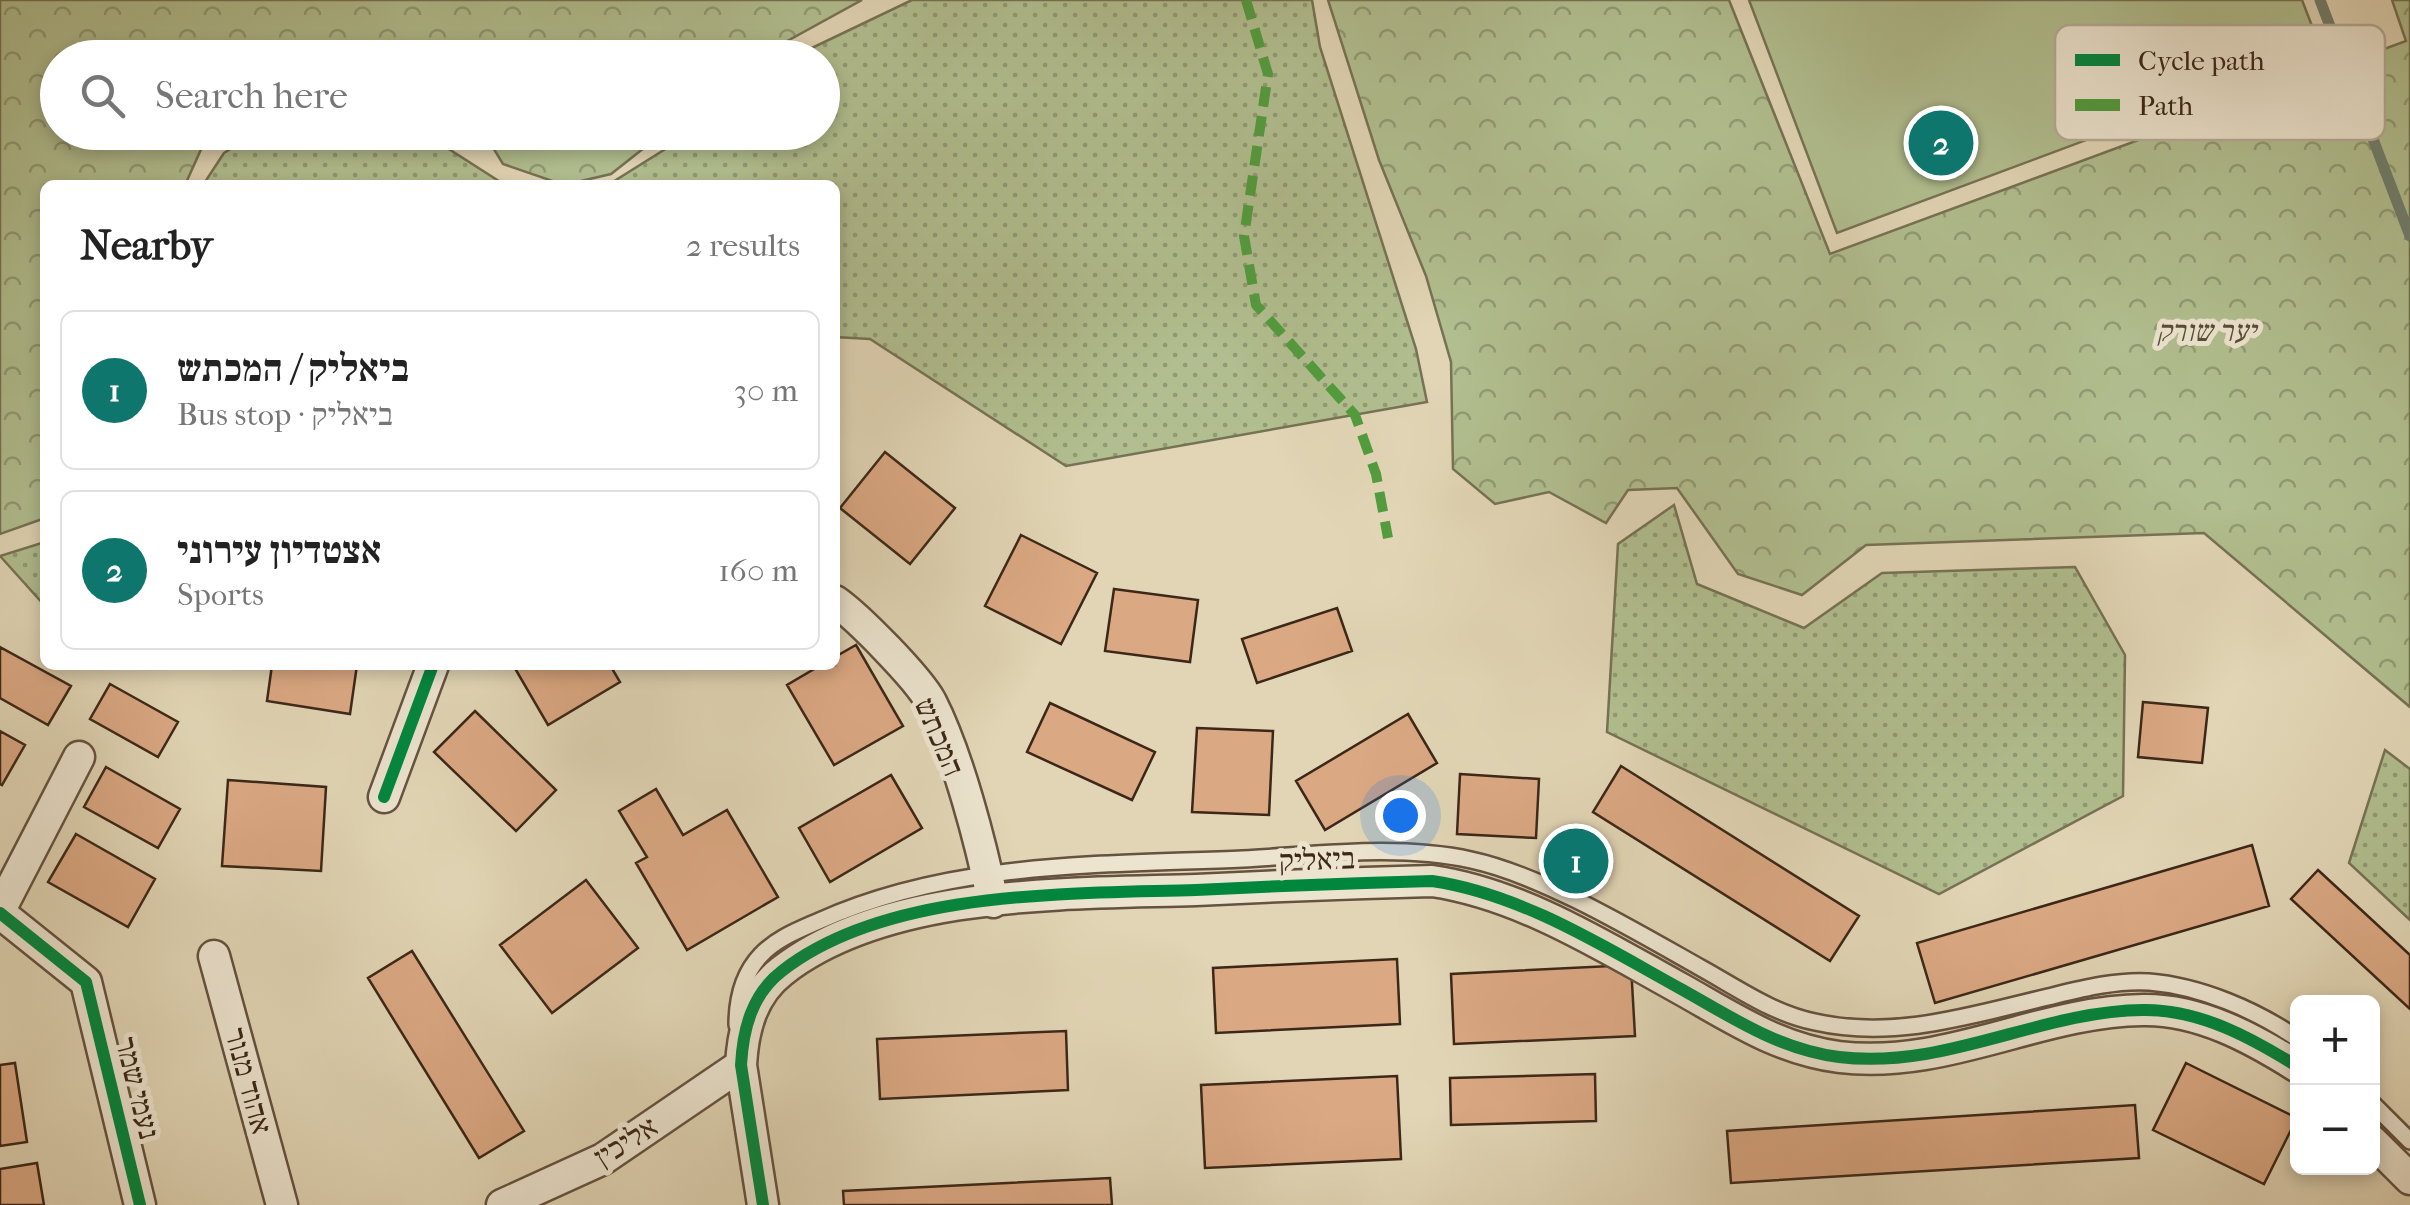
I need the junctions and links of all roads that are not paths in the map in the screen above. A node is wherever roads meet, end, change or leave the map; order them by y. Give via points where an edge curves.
1 (840, 604) edge
2 (432, 670) edge
3 (79, 756) dead end
4 (384, 797) dead end
5 (990, 889) junction
6 (0, 912) edge
7 (214, 956) dead end
8 (2290, 1034) edge
9 (2290, 1063) edge
10 (742, 1065) junction
11 (2380, 1111) edge
12 (2410, 1141) edge
13 (2380, 1149) edge
14 (2410, 1179) edge
15 (140, 1205) edge
16 (282, 1205) edge
17 (502, 1205) edge
18 (764, 1205) edge

1 - 5 street, המכתש via 930,700
2 - 4 street
3 - 6 street
5 - 8 lane, ביאליק via 1046,868 1372,853 1472,860 1533,881 1750,998 1816,1023 1903,1028 2098,985 2149,982 2210,996
5 - 9 street, ביאליק via 1051,895 1432,881 1466,886 1534,912 1752,1030 1820,1054 1907,1060 2102,1014 2146,1010 2224,1027
5 - 10 street, ביאליק via 872,926 780,972 747,1021
6 - 15 street, נעמי שמר via 86,982
7 - 16 street, אהוד מנור
10 - 17 street, אליכין via 603,1159
10 - 18 street, ביאליק
11 - 12 lane
13 - 14 street

